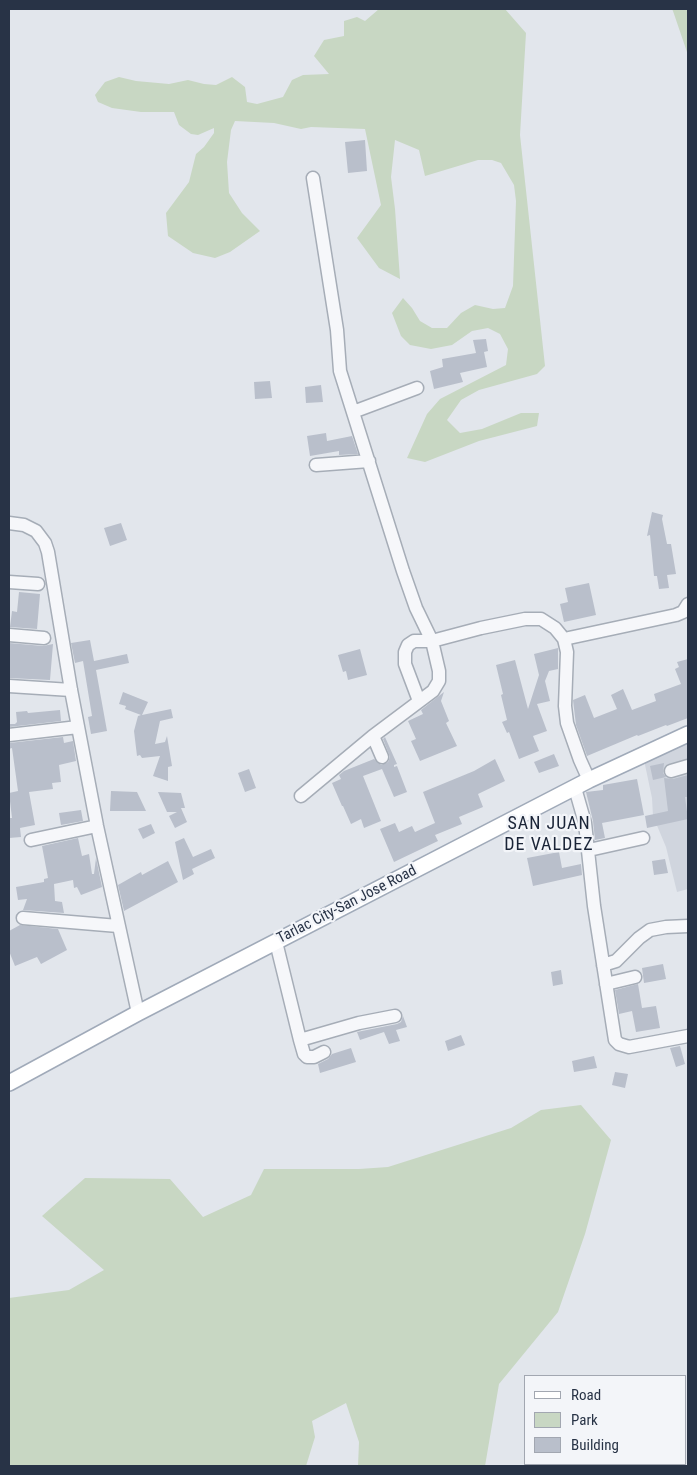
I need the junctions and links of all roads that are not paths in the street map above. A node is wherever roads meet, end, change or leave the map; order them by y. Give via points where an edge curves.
1 (313, 178) dead end
2 (417, 388) dead end
3 (353, 412) junction
4 (369, 462) junction
5 (316, 465) dead end
6 (9, 523) edge
7 (9, 582) edge
8 (38, 584) dead end
9 (688, 604) edge
10 (9, 635) edge
11 (44, 638) dead end
12 (564, 639) junction
13 (432, 641) junction
14 (9, 686) edge
15 (71, 690) junction
16 (419, 700) junction
17 (78, 727) junction
18 (688, 734) edge
19 (9, 735) edge
20 (373, 736) junction
21 (382, 757) dead end
22 (688, 766) edge
23 (671, 771) dead end
24 (582, 784) junction
25 (301, 796) dead end
26 (97, 826) junction
27 (643, 838) dead end
28 (31, 840) dead end
29 (589, 850) junction
30 (23, 918) dead end
31 (118, 926) junction
32 (688, 926) edge
33 (276, 942) junction
34 (603, 965) junction
35 (635, 977) dead end
36 (606, 984) junction
37 (138, 1013) junction
38 (395, 1016) dead end
39 (688, 1036) edge
40 (300, 1040) junction
41 (324, 1052) dead end
42 (9, 1083) edge

1 - 3 street via 337,330 339,366
2 - 3 street
3 - 4 street
4 - 5 street
4 - 13 street via 408,584
6 - 15 street via 32,528 45,543
7 - 8 street
9 - 12 street via 683,612 676,615
10 - 11 street
12 - 13 street via 549,623 533,618
12 - 24 street via 568,662 567,723 580,760
13 - 16 street via 439,681 433,691
13 - 16 street via 414,641 405,652 405,664
14 - 15 street
15 - 17 street
16 - 20 street
17 - 19 street
17 - 26 street
18 - 24 main road, Tarlac City-San Jose Road
20 - 21 street
20 - 25 street
22 - 23 street
24 - 29 street
24 - 33 main road, Tarlac City-San Jose Road
26 - 28 street
26 - 31 street
27 - 29 street
29 - 34 street
30 - 31 street
31 - 37 street
32 - 34 street via 650,930 616,961
33 - 37 main road, Tarlac City-San Jose Road
33 - 40 street
34 - 36 street
35 - 36 street
36 - 39 street via 614,1037 619,1044 632,1046
37 - 42 main road, Tarlac City-San Jose Road
38 - 40 street
40 - 41 street via 305,1056 314,1057

